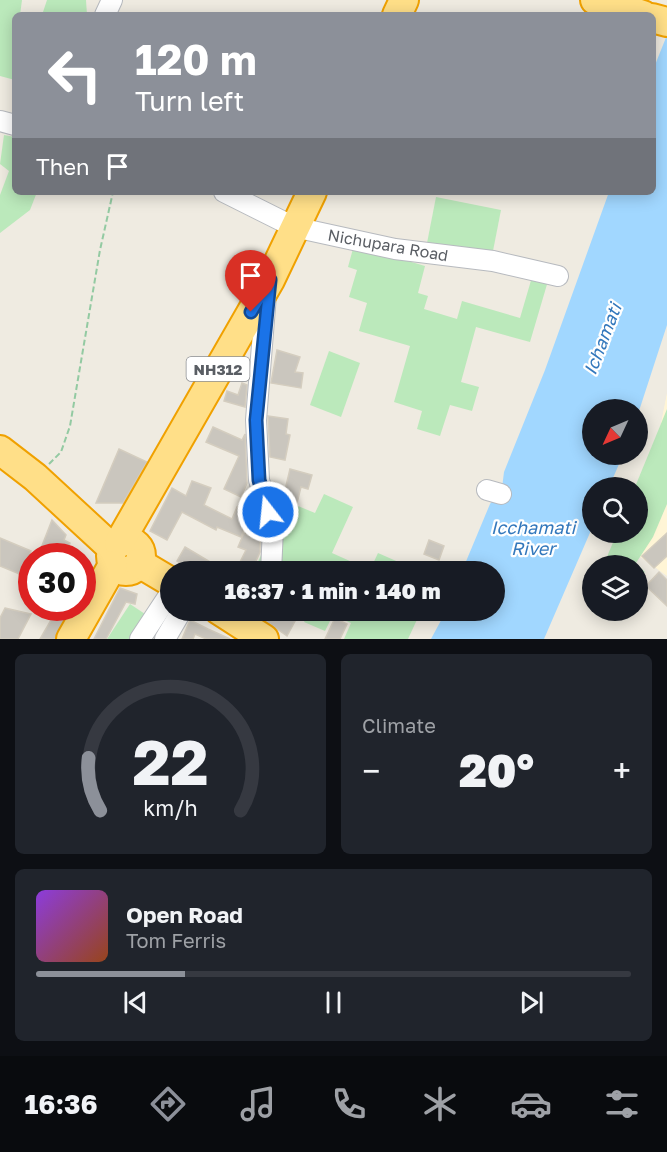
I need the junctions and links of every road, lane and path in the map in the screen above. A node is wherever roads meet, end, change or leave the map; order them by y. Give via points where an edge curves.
1 (595, 0) edge
2 (634, 12) edge
3 (112, 195) edge
4 (230, 195) edge
5 (310, 195) edge
6 (294, 227) junction
7 (558, 276) dead end
8 (270, 280) junction
9 (0, 450) edge
10 (35, 477) junction
11 (121, 555) junction
12 (272, 561) edge
13 (160, 576) edge
14 (160, 608) edge
15 (176, 621) edge
16 (71, 639) edge
17 (140, 639) edge
18 (165, 639) edge

1 - 2 highway
3 - 10 path via 70,426 61,452
4 - 6 street, Nichupara Road
5 - 6 highway, NH312
6 - 7 street, Nichupara Road via 395,249 493,261
6 - 8 highway, NH312
8 - 11 highway, NH312
8 - 12 street via 256,420 259,480 273,528
9 - 10 highway
10 - 11 highway
11 - 13 highway
11 - 16 highway, NH312
14 - 17 street
15 - 18 street

